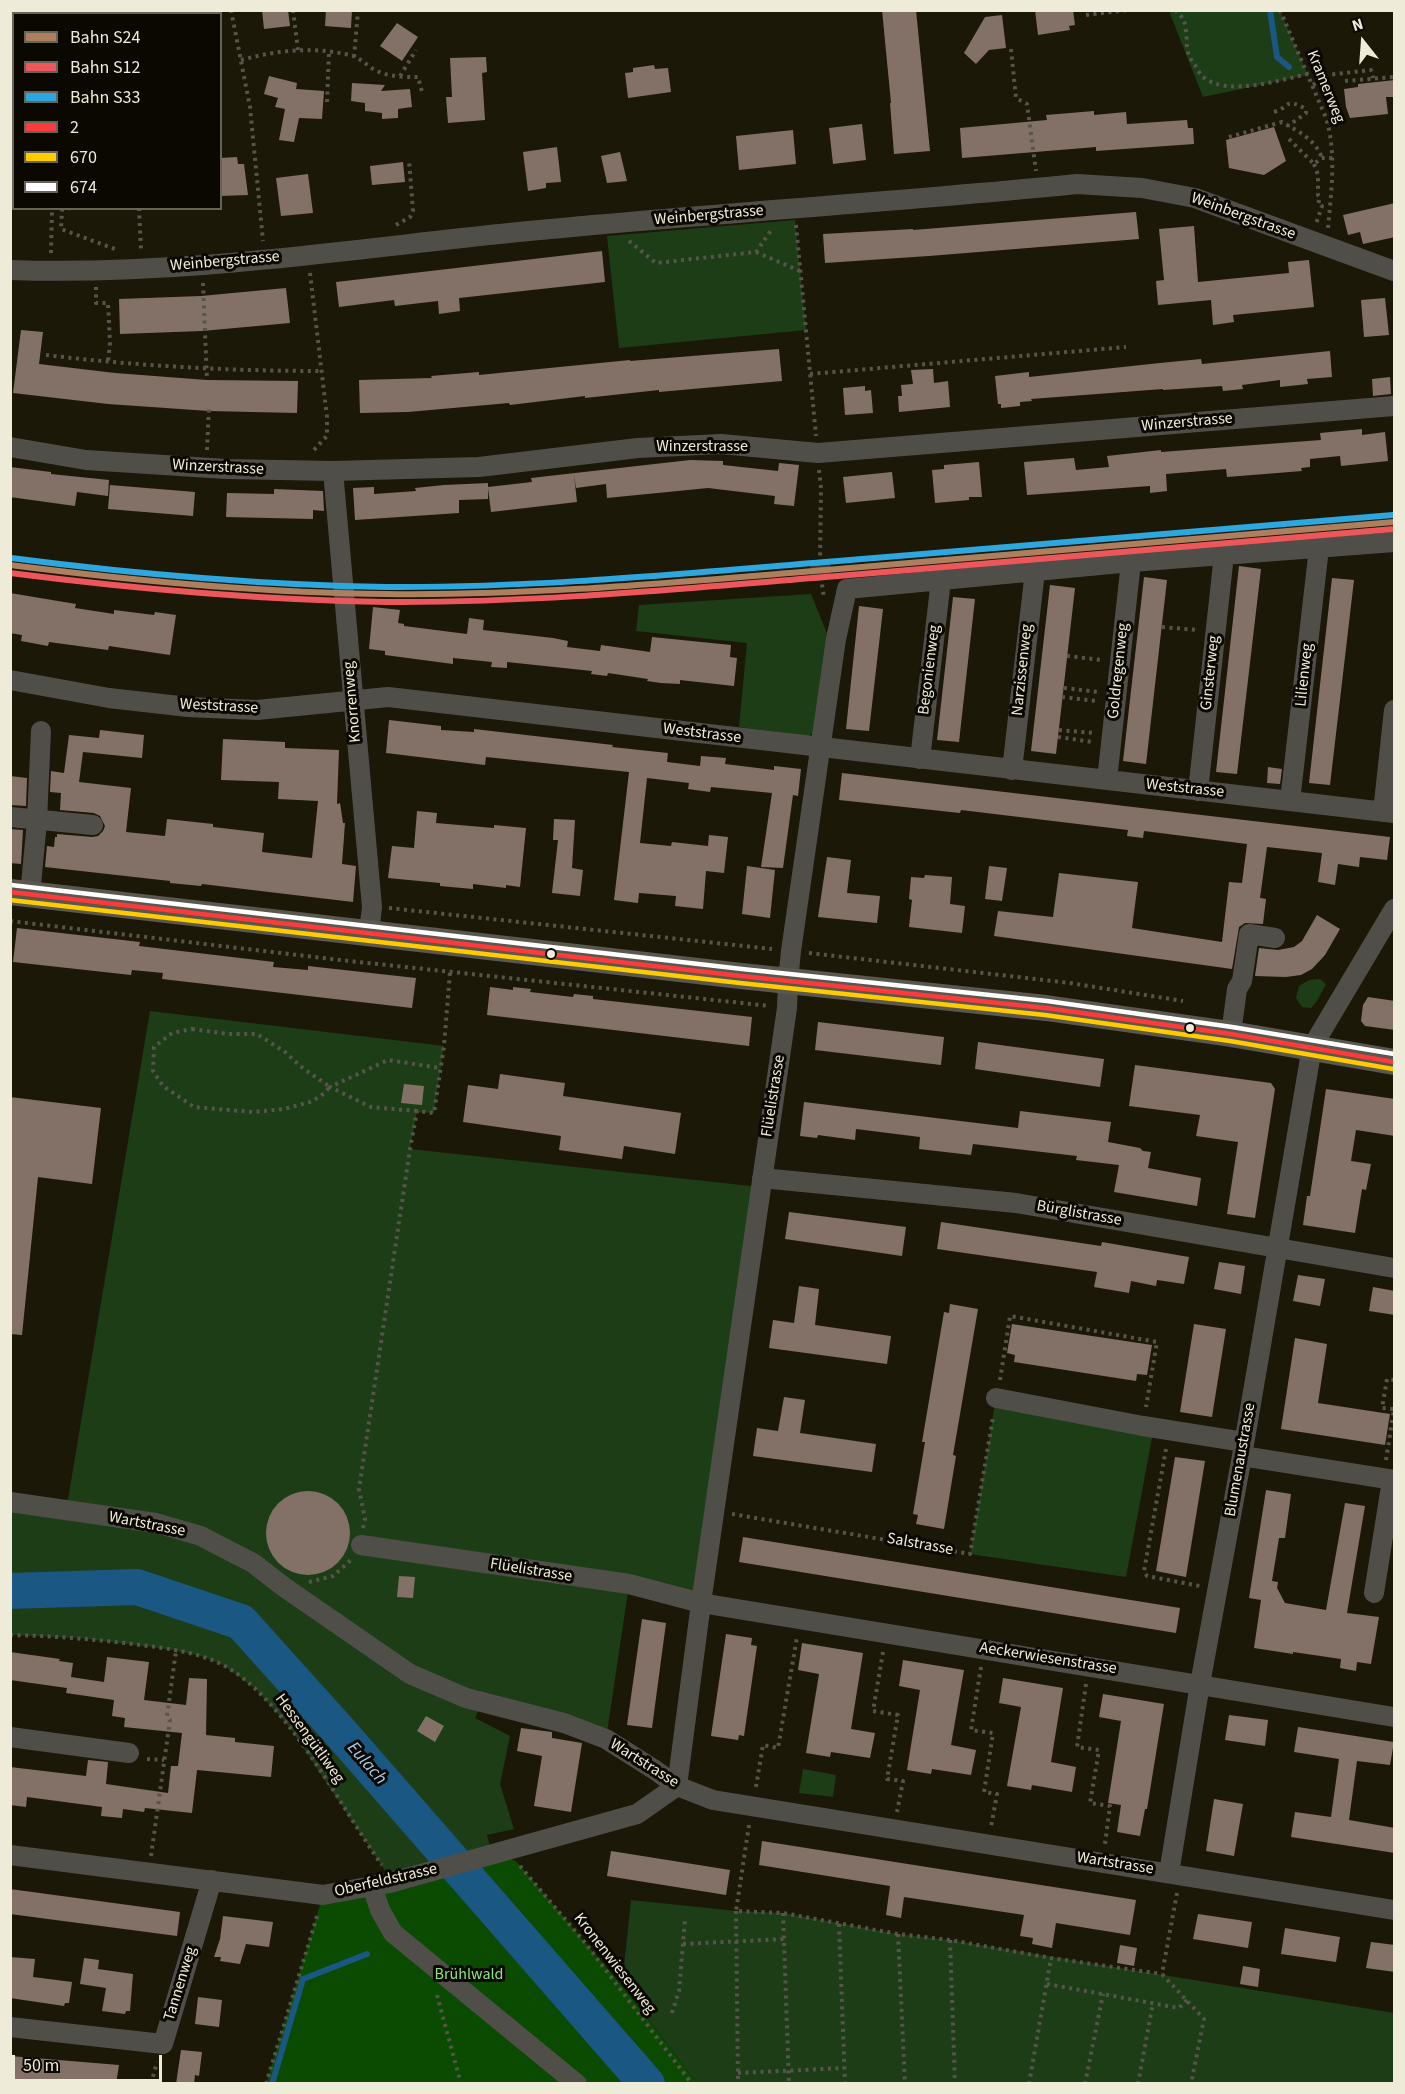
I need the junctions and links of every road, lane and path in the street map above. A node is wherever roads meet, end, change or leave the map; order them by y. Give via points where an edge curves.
1 (231, 10) edge
2 (293, 10) edge
3 (1128, 10) edge
4 (1175, 10) edge
5 (1280, 10) edge
6 (358, 11) edge
7 (1086, 15) dead end
8 (1011, 49) dead end
9 (298, 50) junction
10 (416, 50) dead end
11 (329, 52) junction
12 (354, 57) junction
13 (241, 60) junction
14 (1308, 74) junction
15 (400, 77) junction
16 (1395, 77) edge
17 (1372, 78) junction
18 (1345, 81) dead end
19 (1313, 86) junction
20 (422, 92) dead end
21 (327, 102) dead end
22 (1274, 112) dead end
23 (1288, 126) junction
24 (1229, 136) dead end
25 (1289, 139) dead end
26 (1322, 158) junction
27 (1332, 158) junction
28 (409, 160) dead end
29 (1314, 164) junction
30 (1039, 188) junction
31 (52, 210) edge
32 (62, 210) edge
33 (139, 210) edge
34 (777, 222) dead end
35 (394, 225) dead end
36 (796, 233) dead end
37 (621, 235) dead end
38 (1318, 244) junction
39 (756, 252) junction
40 (308, 255) junction
41 (265, 260) junction
42 (203, 264) junction
43 (142, 268) junction
44 (10, 270) edge
45 (800, 271) junction
46 (1395, 271) edge
47 (51, 272) junction
48 (96, 286) dead end
49 (1126, 346) dead end
50 (46, 355) dead end
51 (108, 362) junction
52 (207, 370) junction
53 (322, 371) junction
54 (810, 374) junction
55 (207, 380) dead end
56 (209, 406) dead end
57 (1395, 406) edge
58 (815, 415) dead end
59 (10, 447) edge
60 (818, 453) junction
61 (207, 454) dead end
62 (321, 455) dead end
63 (333, 471) junction
64 (1395, 542) edge
65 (1319, 548) junction
66 (1224, 555) junction
67 (820, 562) tunnel mouth
68 (1131, 562) junction
69 (1035, 571) junction
70 (940, 580) junction
71 (1162, 627) dead end
72 (1215, 631) junction
73 (1067, 656) dead end
74 (1120, 662) junction
75 (10, 680) edge
76 (1064, 688) dead end
77 (1062, 697) dead end
78 (1116, 699) junction
79 (352, 700) junction
80 (1395, 710) edge
81 (1059, 730) dead end
82 (42, 731) dead end
83 (1058, 737) dead end
84 (1111, 740) junction
85 (820, 748) junction
86 (920, 759) junction
87 (1012, 770) junction
88 (1107, 780) junction
89 (1198, 791) junction
90 (1290, 801) junction
91 (1389, 812) edge
92 (10, 817) edge
93 (37, 821) junction
94 (93, 825) dead end
95 (20, 894) edge
96 (1395, 909) edge
97 (10, 921) edge
98 (369, 933) junction
99 (1275, 938) dead end
100 (450, 972) junction
101 (788, 981) junction
102 (773, 1007) dead end
103 (1231, 1034) junction
104 (1312, 1047) junction
105 (1395, 1062) edge
106 (440, 1068) junction
107 (330, 1087) junction
108 (417, 1112) junction
109 (762, 1178) junction
110 (1278, 1248) junction
111 (1395, 1268) edge
112 (1395, 1380) edge
113 (996, 1398) junction
114 (1143, 1426) junction
115 (1170, 1430) junction
116 (1243, 1449) junction
117 (1391, 1474) edge
118 (10, 1502) edge
119 (714, 1510) junction
120 (361, 1545) junction
121 (284, 1587) junction
122 (1203, 1587) dead end
123 (1374, 1593) dead end
124 (700, 1603) junction
125 (800, 1619) junction
126 (886, 1633) junction
127 (10, 1635) edge
128 (984, 1649) junction
129 (176, 1651) junction
130 (1089, 1666) junction
131 (1200, 1684) junction
132 (1395, 1717) edge
133 (10, 1737) edge
134 (138, 1756) joint
135 (164, 1760) junction
136 (677, 1786) junction
137 (754, 1797) junction
138 (897, 1812) dead end
139 (991, 1828) dead end
140 (1104, 1847) dead end
141 (10, 1855) edge
142 (151, 1860) dead end
143 (516, 1861) dead end
144 (384, 1869) dead end
145 (1175, 1874) junction
146 (212, 1880) junction
147 (372, 1886) junction
148 (323, 1895) junction
149 (1395, 1910) edge
150 (736, 1911) junction
151 (783, 1913) junction
152 (685, 1920) dead end
153 (839, 1924) junction
154 (898, 1934) junction
155 (784, 1940) junction
156 (950, 1940) junction
157 (736, 1942) junction
158 (683, 1944) junction
159 (1051, 1958) junction
160 (433, 1968) junction
161 (1162, 1974) junction
162 (1047, 1984) junction
163 (1103, 1994) junction
164 (1187, 2000) junction
165 (1153, 2003) junction
166 (672, 2013) dead end
167 (10, 2027) edge
168 (844, 2068) junction
169 (789, 2070) junction
170 (738, 2073) junction
171 (266, 2084) edge
172 (461, 2084) edge
173 (577, 2084) edge
174 (692, 2084) edge
175 (738, 2084) edge
176 (789, 2084) edge
177 (845, 2084) edge
178 (905, 2084) edge
179 (954, 2084) edge
180 (1029, 2084) edge
181 (1085, 2084) edge
182 (1138, 2084) edge
183 (1191, 2084) edge

1 - 13 path
2 - 9 path
3 - 7 path
4 - 14 path via 1184,22 1191,61 1202,76 1217,84 1243,86
5 - 14 path, Kramerweg
6 - 12 path
8 - 30 path via 1017,98 1027,105
9 - 11 path
9 - 13 path via 269,52
10 - 15 path
11 - 12 path
11 - 21 path
12 - 15 path via 377,71
13 - 41 path via 250,107
14 - 19 path, Kramerweg
15 - 20 path via 418,77
16 - 17 path
17 - 18 path
17 - 19 path via 1371,70 1327,75
19 - 27 path, Kramerweg via 1331,135
22 - 23 path via 1286,103 1306,109
23 - 24 path via 1282,122
23 - 26 path via 1310,138
25 - 29 path
26 - 27 path
26 - 29 path
27 - 38 path, Kramerweg
28 - 35 path via 413,211 410,217
29 - 38 path via 1318,204 1322,206
30 - 38 street, Weinbergstrasse via 1077,184 1142,188 1195,198
30 - 40 street, Weinbergstrasse via 523,232
31 - 47 path
32 - 43 path via 60,229 129,255
33 - 43 path
34 - 39 path
36 - 45 path
37 - 39 path via 656,263
38 - 46 street, Weinbergstrasse
39 - 45 path
40 - 41 street, Weinbergstrasse
40 - 53 path
41 - 42 street, Weinbergstrasse
42 - 43 street, Weinbergstrasse
42 - 52 path
43 - 47 street, Weinbergstrasse
44 - 47 street, Weinbergstrasse
45 - 54 path
48 - 51 path via 96,303 108,303
49 - 54 path
50 - 51 path
51 - 52 path
52 - 53 path
52 - 55 path
53 - 62 path via 327,436 310,455
54 - 58 path
56 - 61 path
57 - 60 street, Winzerstrasse
59 - 63 street, Winzerstrasse via 86,460
60 - 63 street, Winzerstrasse via 721,444 650,447 479,466
60 - 67 path
63 - 79 street, Knorrenweg
64 - 65 street
65 - 66 street
65 - 90 street, Lilienweg
66 - 68 street
66 - 72 street, Ginsterweg
68 - 69 street
68 - 74 street, Goldregenweg
69 - 70 street
69 - 87 street, Narzissenweg
70 - 85 street, Flüelistrasse via 847,589
70 - 86 street, Begonienweg
71 - 72 path
72 - 89 street, Ginsterweg
73 - 74 path
74 - 78 street, Goldregenweg
75 - 79 street, Weststrasse via 188,707 257,710
76 - 78 path
77 - 78 path
78 - 84 street, Goldregenweg
79 - 85 street, Weststrasse via 398,698
79 - 98 street, Knorrenweg via 372,907
80 - 91 street
81 - 84 path
82 - 93 street
83 - 84 path
84 - 88 street, Goldregenweg
85 - 86 street, Weststrasse
85 - 101 street, Flüelistrasse
86 - 87 street, Weststrasse
87 - 88 street, Weststrasse
88 - 89 street, Weststrasse
89 - 90 street, Weststrasse
90 - 91 street, Weststrasse
92 - 93 street
93 - 94 street
93 - 95 street
95 - 98 main road
96 - 104 street, Blumenaustrasse
97 - 100 path
98 - 101 main road
99 - 103 street via 1249,934
100 - 102 path
100 - 106 path
101 - 103 main road via 1036,1007
101 - 109 street, Flüelistrasse
103 - 104 main road
104 - 105 main road
104 - 110 street, Blumenaustrasse
106 - 107 path via 388,1060
106 - 108 path via 434,1113
107 - 107 path via 257,1034 192,1029 172,1033 154,1047 153,1071 163,1086 194,1107 253,1112 284,1109 310,1102
107 - 108 path via 370,1107
108 - 120 path via 359,1489 365,1519
109 - 110 street, Bürglistrasse via 1016,1203
109 - 119 street, Flüelistrasse
110 - 111 street, Bürglistrasse
110 - 116 street, Blumenaustrasse
112 - 117 path via 1387,1379 1382,1408 1394,1409
113 - 114 street
113 - 114 path, Salstrasse via 1010,1317 1157,1342
113 - 119 path, Salstrasse via 970,1554
114 - 115 street
115 - 116 street
115 - 122 path via 1144,1571 1147,1576
116 - 117 street
116 - 131 street, Blumenaustrasse
117 - 123 street
118 - 121 street, Wartstrasse via 156,1523 201,1536 253,1563
119 - 124 street, Flüelistrasse
120 - 121 path via 350,1562 333,1576
120 - 124 street, Flüelistrasse via 629,1584
121 - 136 street, Wartstrasse via 410,1674 466,1698 564,1723 606,1739
124 - 125 street, Aeckerwiesenstrasse
124 - 136 street, Flüelistrasse
125 - 126 street, Aeckerwiesenstrasse
125 - 137 path via 778,1748 763,1745
126 - 128 street, Aeckerwiesenstrasse
126 - 138 path via 873,1711 898,1715 887,1779 903,1781
127 - 129 path, Hessengütliweg via 78,1638
128 - 130 street, Aeckerwiesenstrasse
128 - 139 path via 972,1730 993,1733 984,1792 997,1794
129 - 135 path
129 - 144 path, Hessengütliweg via 223,1665 258,1690 291,1729
130 - 131 street, Aeckerwiesenstrasse
130 - 140 path via 1077,1747 1099,1750 1090,1803 1110,1806
131 - 132 street, Aeckerwiesenstrasse
131 - 145 street, Blumenaustrasse
133 - 134 street
134 - 135 path
135 - 142 path
136 - 137 street, Wartstrasse via 713,1800
136 - 147 street, Oberfeldstrasse via 637,1814
137 - 145 street, Wartstrasse
137 - 150 path
141 - 146 street, Oberfeldstrasse
143 - 174 path, Kronenwiesenweg via 586,1944
145 - 149 street, Wartstrasse
145 - 161 path
146 - 148 street, Oberfeldstrasse
146 - 167 street, Tannenweg via 163,2044
147 - 148 street, Oberfeldstrasse
147 - 160 street via 393,1933
148 - 171 path
150 - 151 path
150 - 157 path
151 - 153 path
151 - 155 path
152 - 158 path
153 - 154 path
153 - 168 path
154 - 156 path
154 - 178 path
155 - 157 path
155 - 169 path
156 - 159 path
156 - 179 path
157 - 158 path
157 - 170 path
158 - 166 path
159 - 161 path
159 - 162 path
160 - 172 path
160 - 173 street
161 - 164 path
162 - 163 path
162 - 180 path
163 - 165 path
163 - 181 path
164 - 165 path via 1179,2008
164 - 183 path via 1204,2019
165 - 182 path
168 - 169 path
168 - 177 path
169 - 170 path
169 - 176 path
170 - 175 path

